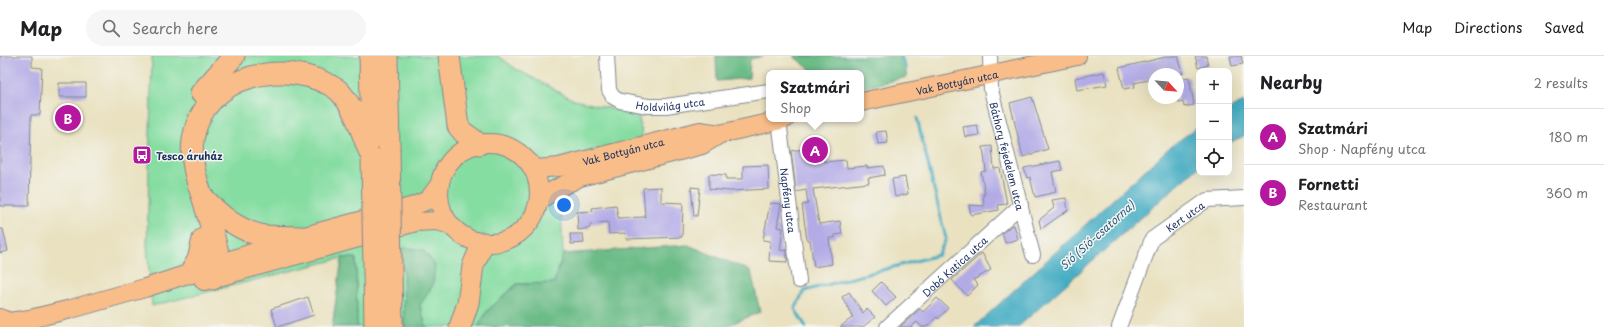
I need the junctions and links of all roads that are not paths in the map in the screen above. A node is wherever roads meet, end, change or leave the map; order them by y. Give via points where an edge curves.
1 (234, 56) edge
2 (370, 56) edge
3 (387, 56) edge
4 (449, 56) edge
5 (607, 56) edge
6 (990, 56) edge
7 (1077, 56) edge
8 (990, 75) junction
9 (766, 92) edge
10 (864, 101) edge
11 (773, 122) edge
12 (782, 122) edge
13 (720, 134) junction
14 (479, 144) junction
15 (380, 152) junction
16 (529, 162) junction
17 (440, 184) junction
18 (201, 194) junction
19 (1244, 198) edge
20 (539, 201) junction
21 (1021, 205) junction
22 (451, 225) junction
23 (301, 237) junction
24 (203, 239) junction
25 (483, 243) junction
26 (1034, 255) dead end
27 (220, 270) junction
28 (190, 273) junction
29 (799, 281) dead end
30 (0, 319) edge
31 (3, 327) edge
32 (48, 327) edge
33 (375, 327) edge
34 (392, 327) edge
35 (460, 327) edge
36 (887, 327) edge
37 (1119, 327) edge

1 - 24 highway via 191,109 181,146 181,163 188,201
2 - 15 highway
3 - 15 highway
4 - 14 highway via 458,126
5 - 9 street, Holdvilág utca via 609,90 620,100 648,106 666,106
6 - 8 street, Báthory fejedelem utca
7 - 8 main road, Vak Bottyán utca
8 - 10 main road, Vak Bottyán utca
8 - 21 street, Báthory fejedelem utca via 991,90
11 - 13 main road, Vak Bottyán utca
12 - 29 street, Napfény utca
13 - 16 main road, Vak Bottyán utca via 700,131 559,167 536,169
13 - 20 main road, Vak Bottyán utca via 702,145 580,177 552,191
14 - 16 main road via 493,143 506,146 519,152
14 - 17 main road via 465,149 453,158
15 - 18 highway via 338,90 327,82 308,72 286,66 258,69 233,79 220,89 205,107 198,121 193,140 193,169
15 - 33 highway, bridge
15 - 34 highway, bridge
16 - 20 main road via 538,181
17 - 22 main road via 442,210
17 - 23 main road via 428,200 412,207
18 - 23 highway via 239,228 265,236
18 - 27 highway
19 - 37 street, Kert utca via 1207,200 1152,239
20 - 25 main road via 528,225 515,236 499,242
21 - 26 street, Báthory fejedelem utca
21 - 36 street, Dobó Katica utca
22 - 25 main road via 460,234
22 - 27 main road via 437,221 416,222
23 - 27 main road
24 - 27 highway
24 - 28 highway via 198,260
25 - 35 highway via 473,266 468,302
27 - 28 main road
27 - 32 main road
28 - 30 main road via 30,320 9,322
30 - 31 main road

